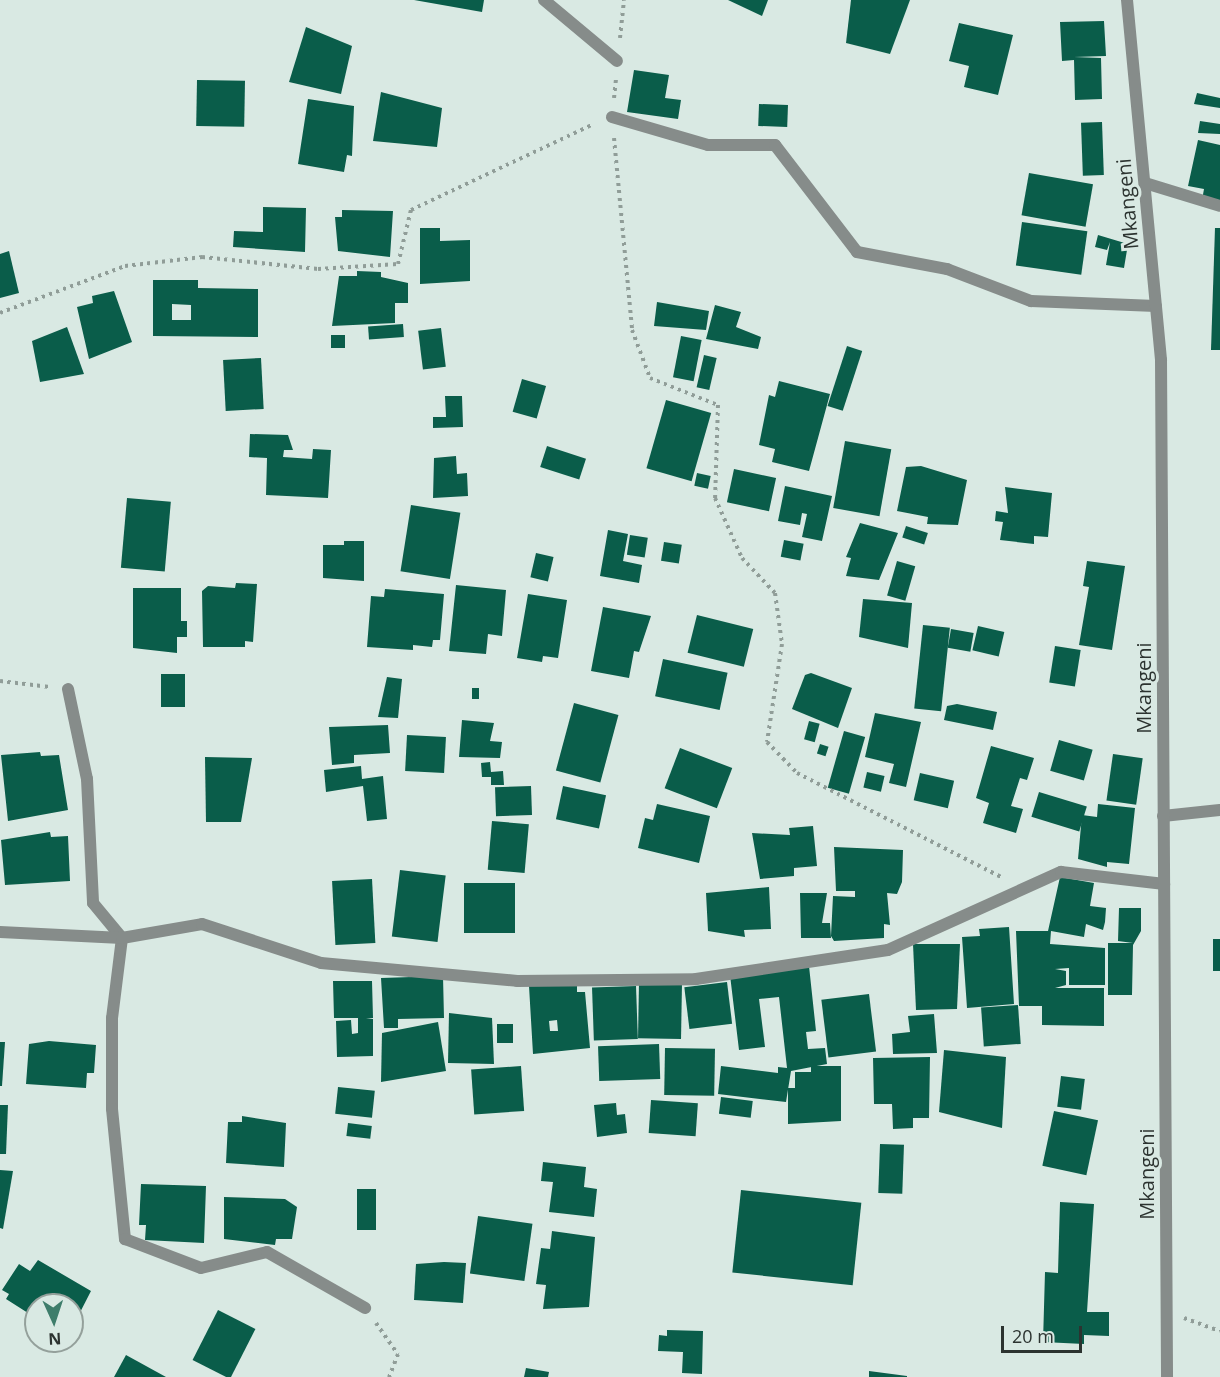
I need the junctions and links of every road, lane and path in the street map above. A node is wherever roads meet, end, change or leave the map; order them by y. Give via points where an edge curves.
1 (544, 0) edge
2 (624, 0) edge
3 (1127, 0) edge
4 (617, 61) junction
5 (612, 117) junction
6 (1145, 183) junction
7 (1220, 206) edge
8 (1156, 306) junction
9 (0, 313) edge
10 (0, 681) edge
11 (68, 689) joint
12 (1220, 810) edge
13 (1163, 816) junction
14 (1164, 884) junction
15 (1021, 889) junction
16 (0, 932) edge
17 (122, 938) junction
18 (365, 1308) joint
19 (1166, 1312) junction
20 (1220, 1331) edge
21 (389, 1377) edge
22 (1167, 1377) edge

1 - 4 street
2 - 4 path
3 - 6 street, Mkangeni
4 - 5 path
5 - 8 street via 708,145 775,145 857,252 947,269 1031,301
5 - 9 path via 411,210 398,264 318,269 201,257 125,266
5 - 15 path via 632,330 650,378 718,405 715,498 742,558 775,593 782,644 767,742 797,773 971,857
6 - 7 street
6 - 8 street, Mkangeni
8 - 13 street, Mkangeni via 1161,360
10 - 11 path
11 - 17 street via 87,779 93,903
12 - 13 street
13 - 14 street, Mkangeni
14 - 15 street via 1062,872
14 - 19 street, Mkangeni
15 - 17 street via 888,950 696,979 517,981 321,963 202,924
16 - 17 street
17 - 18 street via 112,1018 112,1109 125,1239 201,1268 267,1252
18 - 21 path via 398,1354
19 - 20 path
19 - 22 street, Mkangeni

